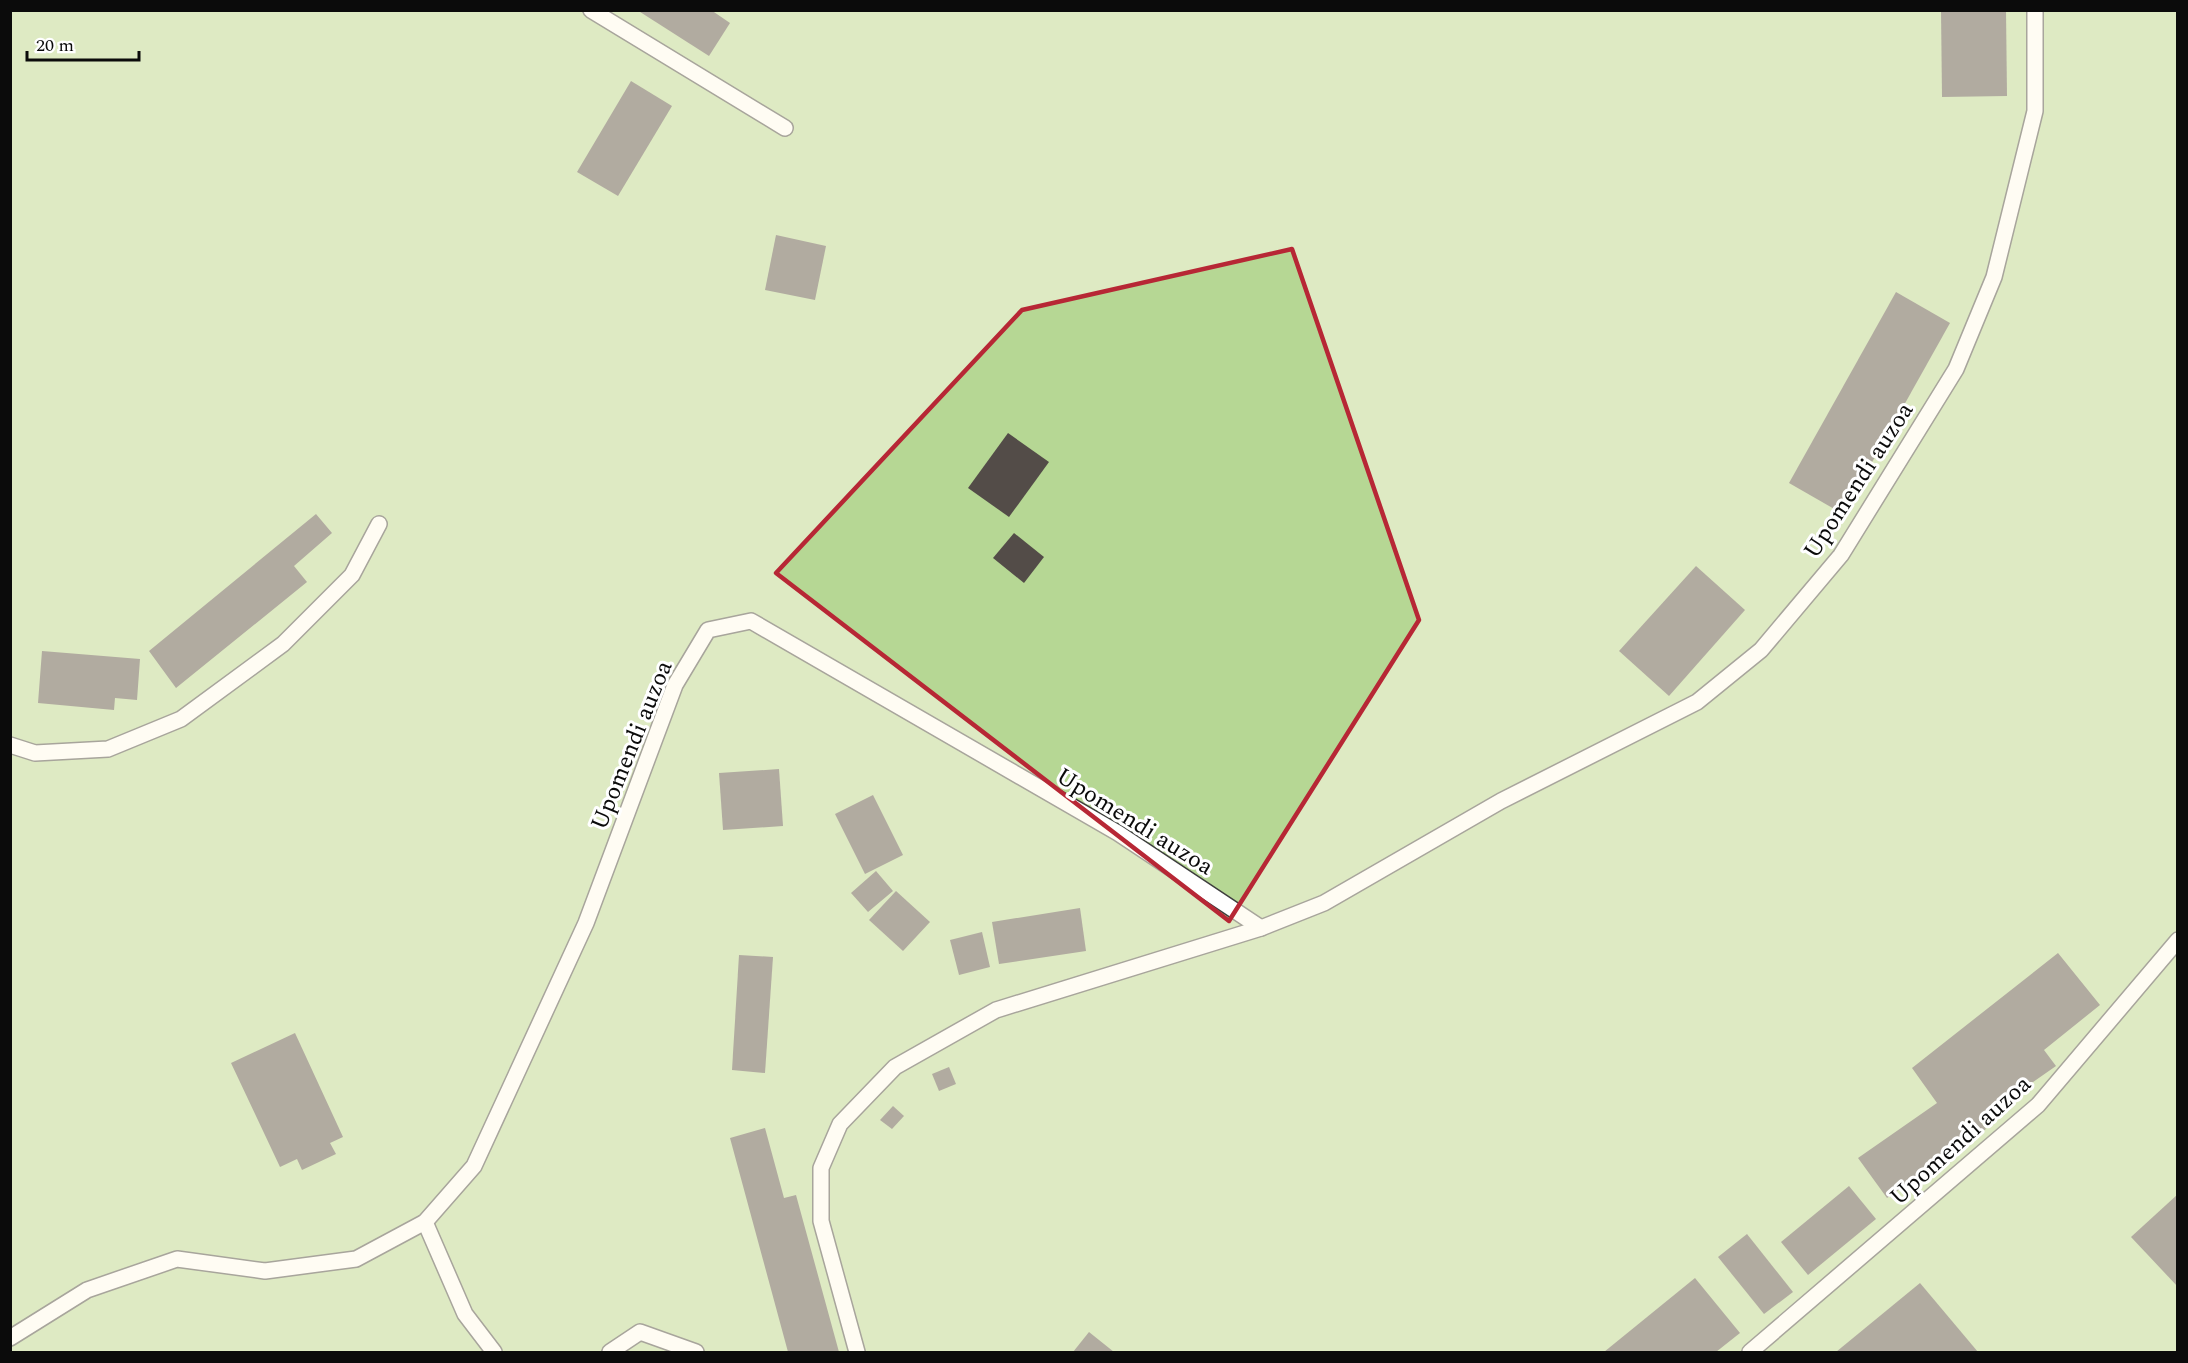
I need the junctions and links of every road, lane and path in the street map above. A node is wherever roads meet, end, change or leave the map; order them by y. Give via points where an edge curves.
1 (591, 10) edge
2 (2035, 10) edge
3 (785, 128) dead end
4 (379, 524) dead end
5 (10, 745) edge
6 (1261, 928) junction
7 (2178, 940) edge
8 (425, 1222) junction
9 (10, 1338) edge
10 (494, 1353) edge
11 (610, 1353) edge
12 (696, 1353) edge
13 (857, 1353) edge
14 (1750, 1353) edge

1 - 3 lane
2 - 6 lane, Upomendi auzoa via 2035,111 1994,277 1956,369 1841,555 1761,650 1697,702 1501,801 1324,903
4 - 5 lane via 352,575 291,636 181,719 108,749 35,753
6 - 8 lane, Upomendi auzoa via 1118,833 751,621 708,630 675,685 586,923 474,1166
6 - 13 lane, Upomendi auzoa via 996,1010 895,1067 840,1124 821,1168 821,1221
7 - 14 lane, Upomendi auzoa via 2038,1105
8 - 9 lane, Upomendi auzoa via 356,1259 265,1271 177,1259 87,1290
8 - 10 lane via 465,1314
11 - 12 lane via 640,1332

